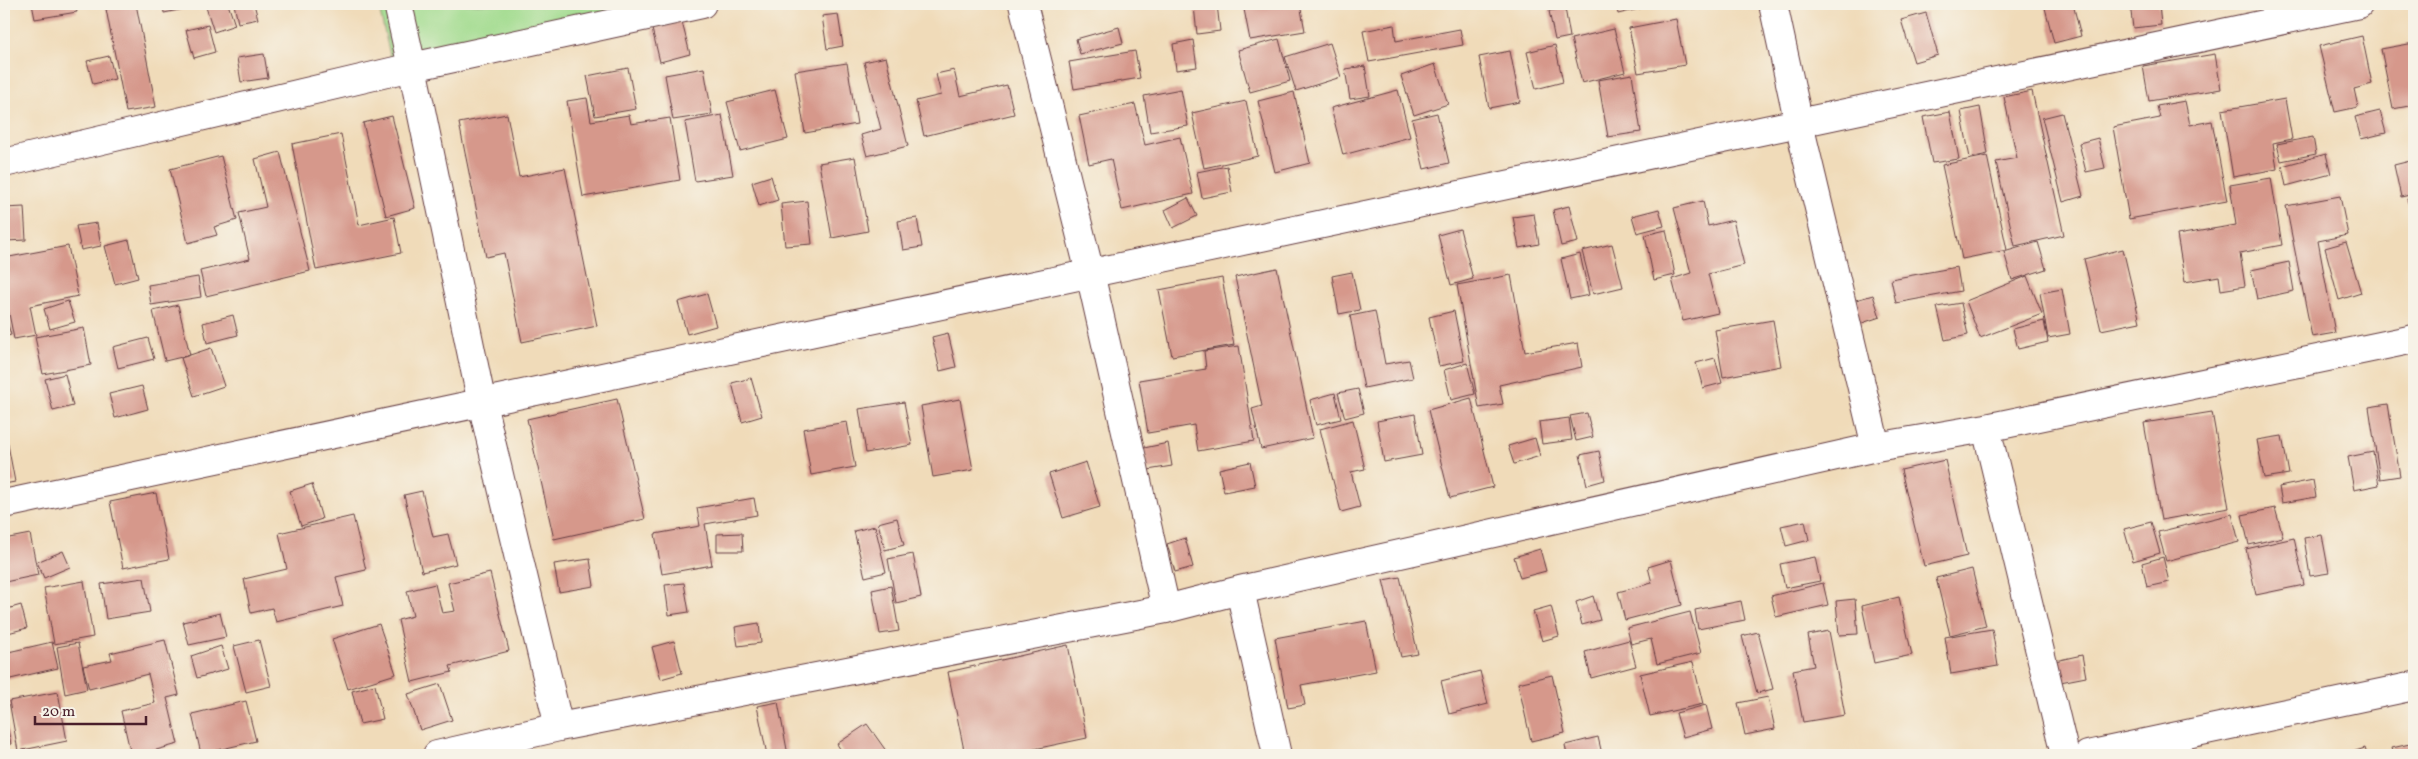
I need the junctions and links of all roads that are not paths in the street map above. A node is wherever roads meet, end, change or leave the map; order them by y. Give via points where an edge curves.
1 (398, 4) edge
2 (702, 4) edge
3 (1023, 4) edge
4 (1773, 4) edge
5 (2359, 4) edge
6 (412, 67) junction
7 (1799, 124) junction
8 (4, 163) edge
9 (1090, 273) junction
10 (2414, 340) edge
11 (481, 399) junction
12 (1986, 428) junction
13 (1876, 447) junction
14 (4, 504) edge
15 (1240, 590) junction
16 (1166, 609) junction
17 (2414, 686) edge
18 (559, 727) junction
19 (508, 748) edge
20 (437, 755) edge
21 (1277, 755) edge
22 (2065, 755) edge
23 (2088, 755) edge

1 - 6 street
2 - 6 street
3 - 9 street
4 - 7 street
5 - 7 street
6 - 8 street
6 - 11 street
7 - 9 street
7 - 13 street
9 - 11 street
9 - 16 street
10 - 12 street
11 - 14 street
11 - 18 street
12 - 13 street
12 - 22 street
13 - 15 street
15 - 16 street
15 - 21 street
16 - 18 street
17 - 23 street
18 - 19 street
19 - 20 street

